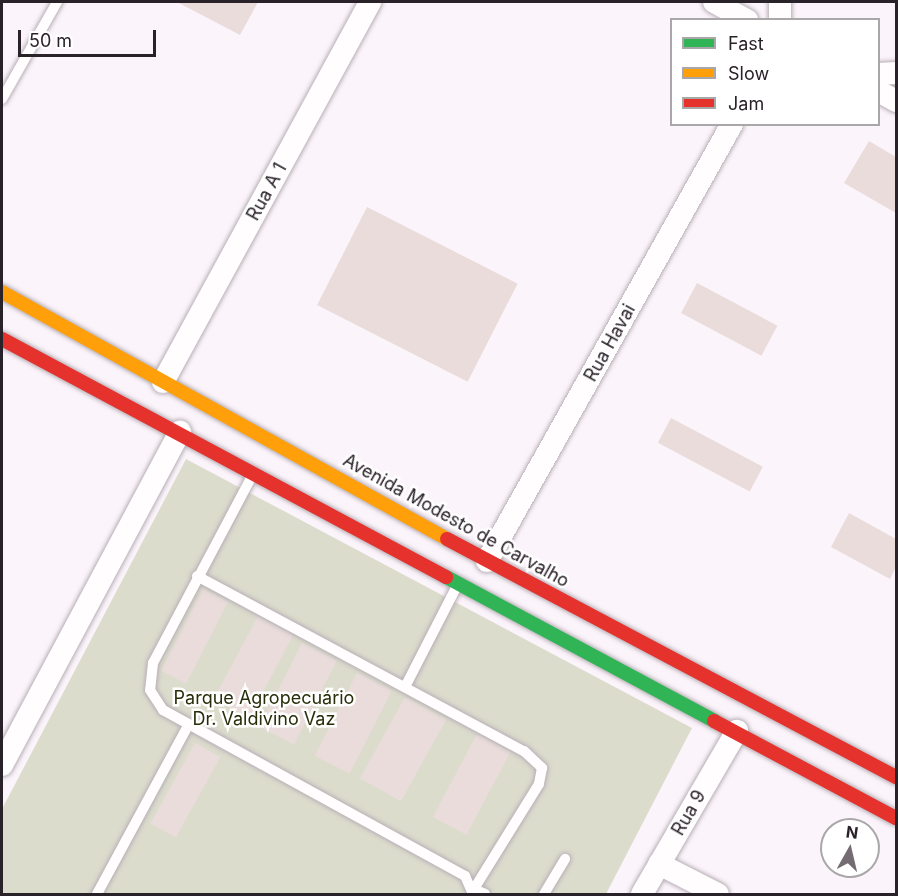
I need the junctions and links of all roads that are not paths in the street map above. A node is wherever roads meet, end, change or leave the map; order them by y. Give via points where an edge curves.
1 (57, 2) edge
2 (370, 2) edge
3 (714, 2) edge
4 (780, 2) edge
5 (743, 18) edge
6 (780, 18) edge
7 (897, 73) edge
8 (880, 74) edge
9 (880, 92) edge
10 (2, 99) edge
11 (897, 101) edge
12 (731, 126) edge
13 (2, 292) edge
14 (2, 339) edge
15 (163, 382) junction
16 (180, 432) junction
17 (254, 473) junction
18 (338, 477) junction
19 (393, 508) junction
20 (319, 510) junction
21 (371, 537) junction
22 (487, 561) junction
23 (197, 576) junction
24 (458, 584) junction
25 (405, 687) junction
26 (189, 724) junction
27 (737, 732) junction
28 (828, 739) junction
29 (818, 763) junction
30 (2, 765) edge
31 (882, 786) edge
32 (897, 818) edge
33 (565, 859) dead end
34 (659, 864) junction
35 (474, 892) edge
36 (97, 894) edge
37 (485, 894) edge
38 (544, 894) edge
39 (642, 894) edge
40 (718, 894) edge

1 - 10 lane
2 - 15 street, Rua A 1
3 - 5 street
4 - 6 street
7 - 8 street
9 - 11 street
12 - 22 street, Rua Havai
13 - 15 main road, Avenida Modesto de Carvalho
14 - 16 main road, Avenida Modesto de Carvalho
15 - 18 main road, Avenida Modesto de Carvalho
16 - 17 main road, Avenida Modesto de Carvalho
16 - 30 street
17 - 20 main road, Avenida Modesto de Carvalho
17 - 23 lane
18 - 19 main road, Avenida Modesto de Carvalho
18 - 20 main road
19 - 21 main road
19 - 22 main road, Avenida Modesto de Carvalho
20 - 21 main road, Avenida Modesto de Carvalho
21 - 24 main road, Avenida Modesto de Carvalho
22 - 28 main road, Avenida Modesto de Carvalho
23 - 25 lane
23 - 26 lane via 149,678 163,710
24 - 25 lane
24 - 27 main road, Avenida Modesto de Carvalho
25 - 35 lane via 524,751 542,768 539,784
26 - 35 lane via 465,876
26 - 36 lane
27 - 29 main road, Avenida Modesto de Carvalho
27 - 34 street, Rua 9
28 - 29 main road
28 - 31 main road, Avenida Modesto de Carvalho
29 - 31 main road, Avenida Modesto de Carvalho
31 - 32 main road, Avenida Modesto de Carvalho
33 - 38 lane
34 - 39 street, Rua 9
34 - 40 street
35 - 37 lane

